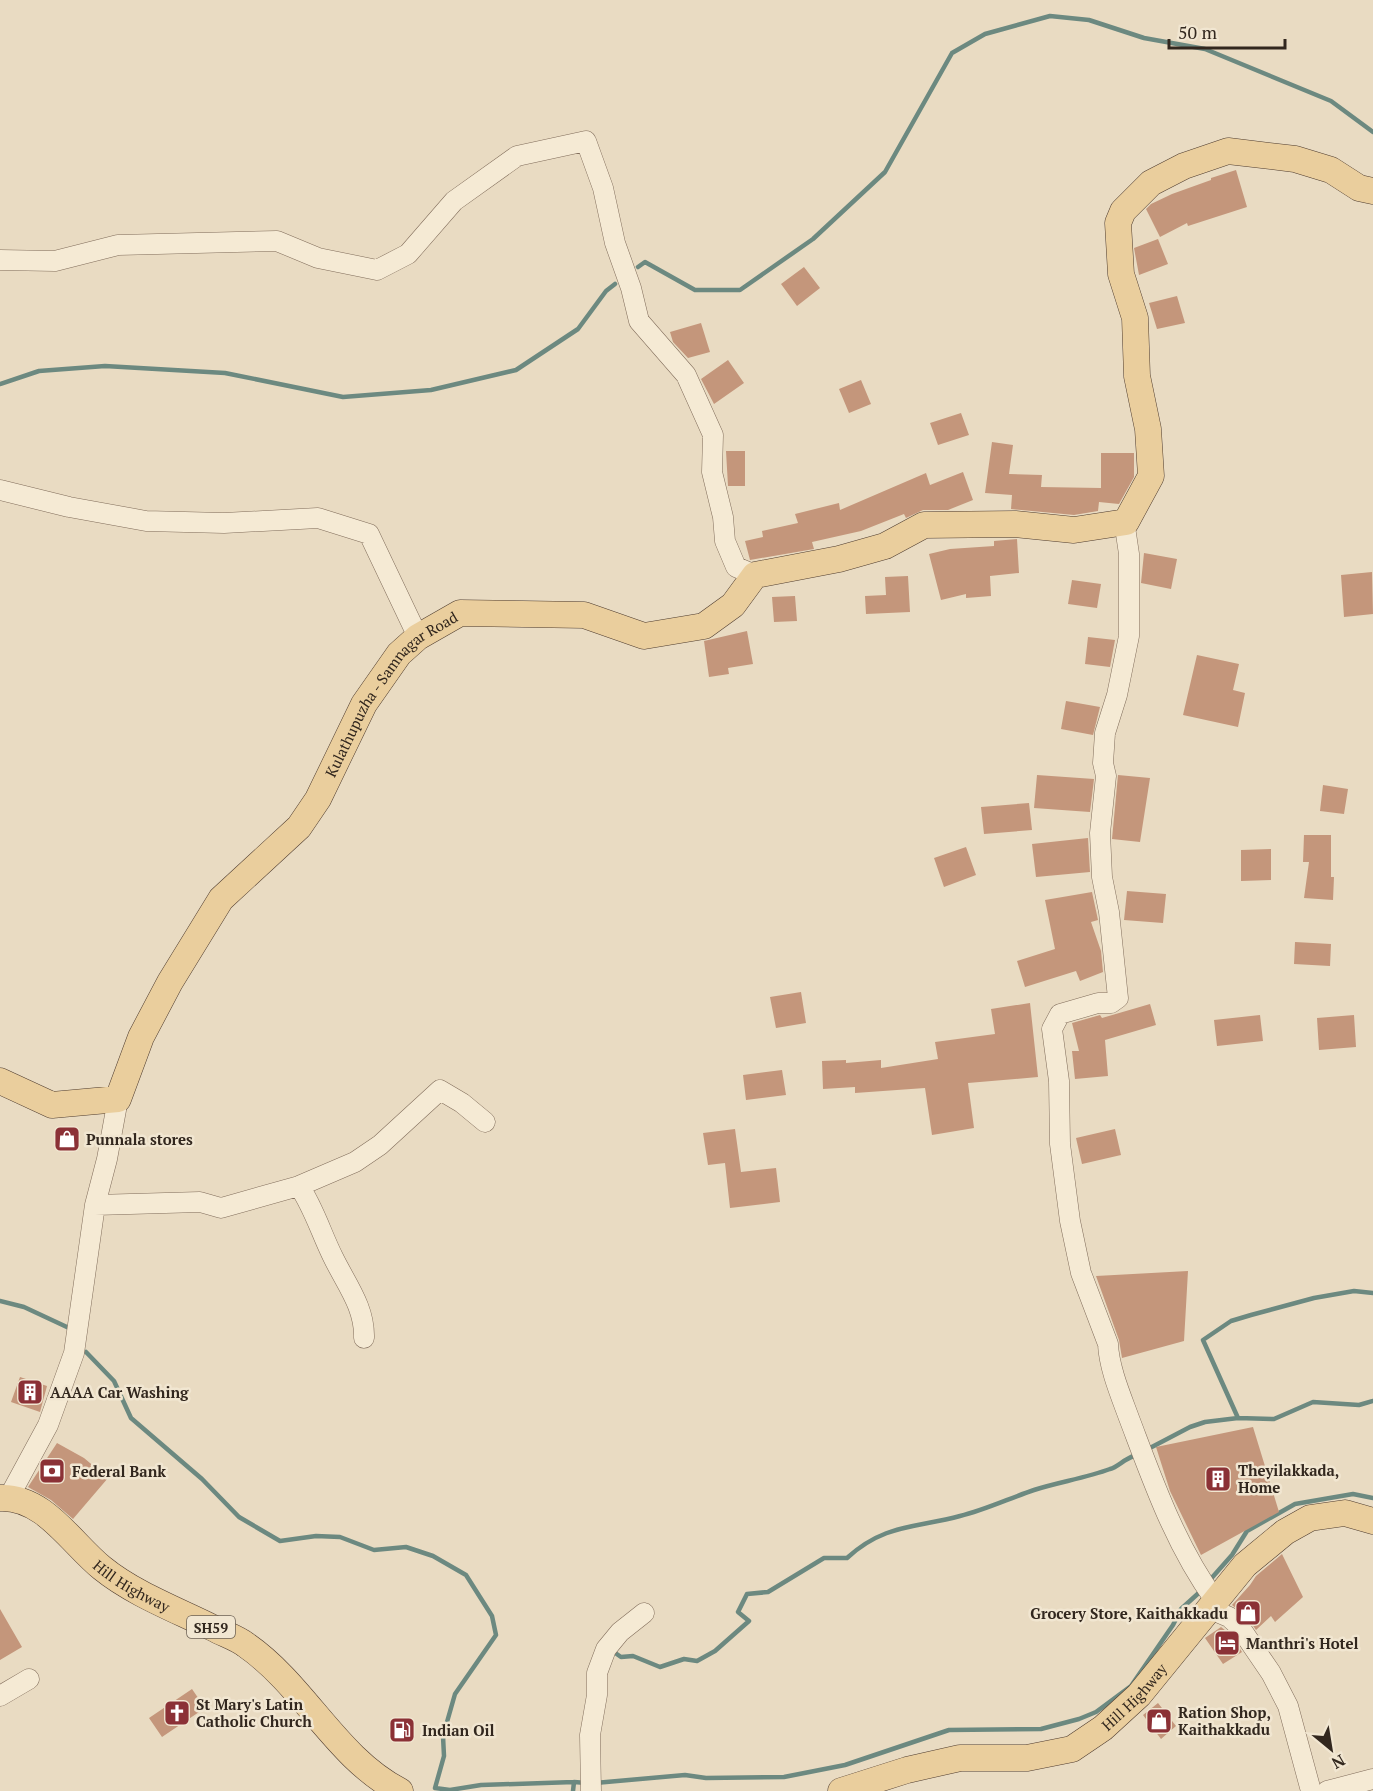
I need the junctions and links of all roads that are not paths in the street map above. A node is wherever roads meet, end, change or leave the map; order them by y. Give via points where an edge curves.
1 (1373, 192) edge
2 (0, 260) edge
3 (0, 490) edge
4 (1121, 523) junction
5 (755, 575) junction
6 (418, 637) junction
7 (0, 1081) edge
8 (118, 1099) junction
9 (485, 1122) dead end
10 (299, 1186) junction
11 (95, 1205) junction
12 (364, 1338) dead end
13 (4, 1498) edge
14 (1373, 1521) edge
15 (1212, 1604) junction
16 (644, 1613) dead end
17 (29, 1679) dead end
18 (0, 1696) edge
19 (1373, 1779) edge
20 (400, 1791) edge
21 (591, 1791) edge
22 (841, 1791) edge
23 (1311, 1791) edge
24 (1327, 1791) edge

1 - 4 main road via 1330,170 1295,159 1228,151 1184,166 1151,183 1123,211 1118,223 1121,274 1135,318 1137,376 1148,429 1151,476 1126,522
2 - 5 street via 55,261 118,245 277,240 318,258 377,270 408,254 454,201 517,156 586,141 603,188 639,321 686,375 699,402 712,435 712,472 726,541 736,567
3 - 6 street via 146,521 225,523 318,518 344,525 369,534
4 - 5 main road via 1074,530 1015,524 924,525 885,546
4 - 15 street via 1129,555 1129,636 1106,733 1100,833 1118,998 1060,1014 1052,1029 1059,1081 1060,1144 1077,1255 1108,1344 1122,1402 1177,1540
5 - 6 main road, Kulathupuzha - Samnagar Road via 733,605 704,626 644,636 584,615 460,613
6 - 8 main road, Kulathupuzha - Samnagar Road via 399,654 364,704 318,799 299,827 221,899 141,1037
7 - 8 main road via 52,1105
8 - 11 street
9 - 10 street via 440,1090 380,1145 355,1162
10 - 11 street via 221,1208 200,1202
10 - 12 street via 358,1304
11 - 13 street via 71,1362 48,1425
13 - 20 main road, Hill Highway / SH59 via 38,1508 103,1569 147,1596 246,1644 304,1697 348,1753
14 - 15 main road, Hill Highway via 1345,1513 1310,1518 1285,1532 1245,1565
15 - 22 main road, Hill Highway via 1139,1695 1103,1728 1072,1749 1028,1758 960,1758
15 - 23 street via 1239,1626 1271,1673 1288,1707
16 - 21 street via 606,1649 597,1673 590,1735
17 - 18 street
19 - 24 street

